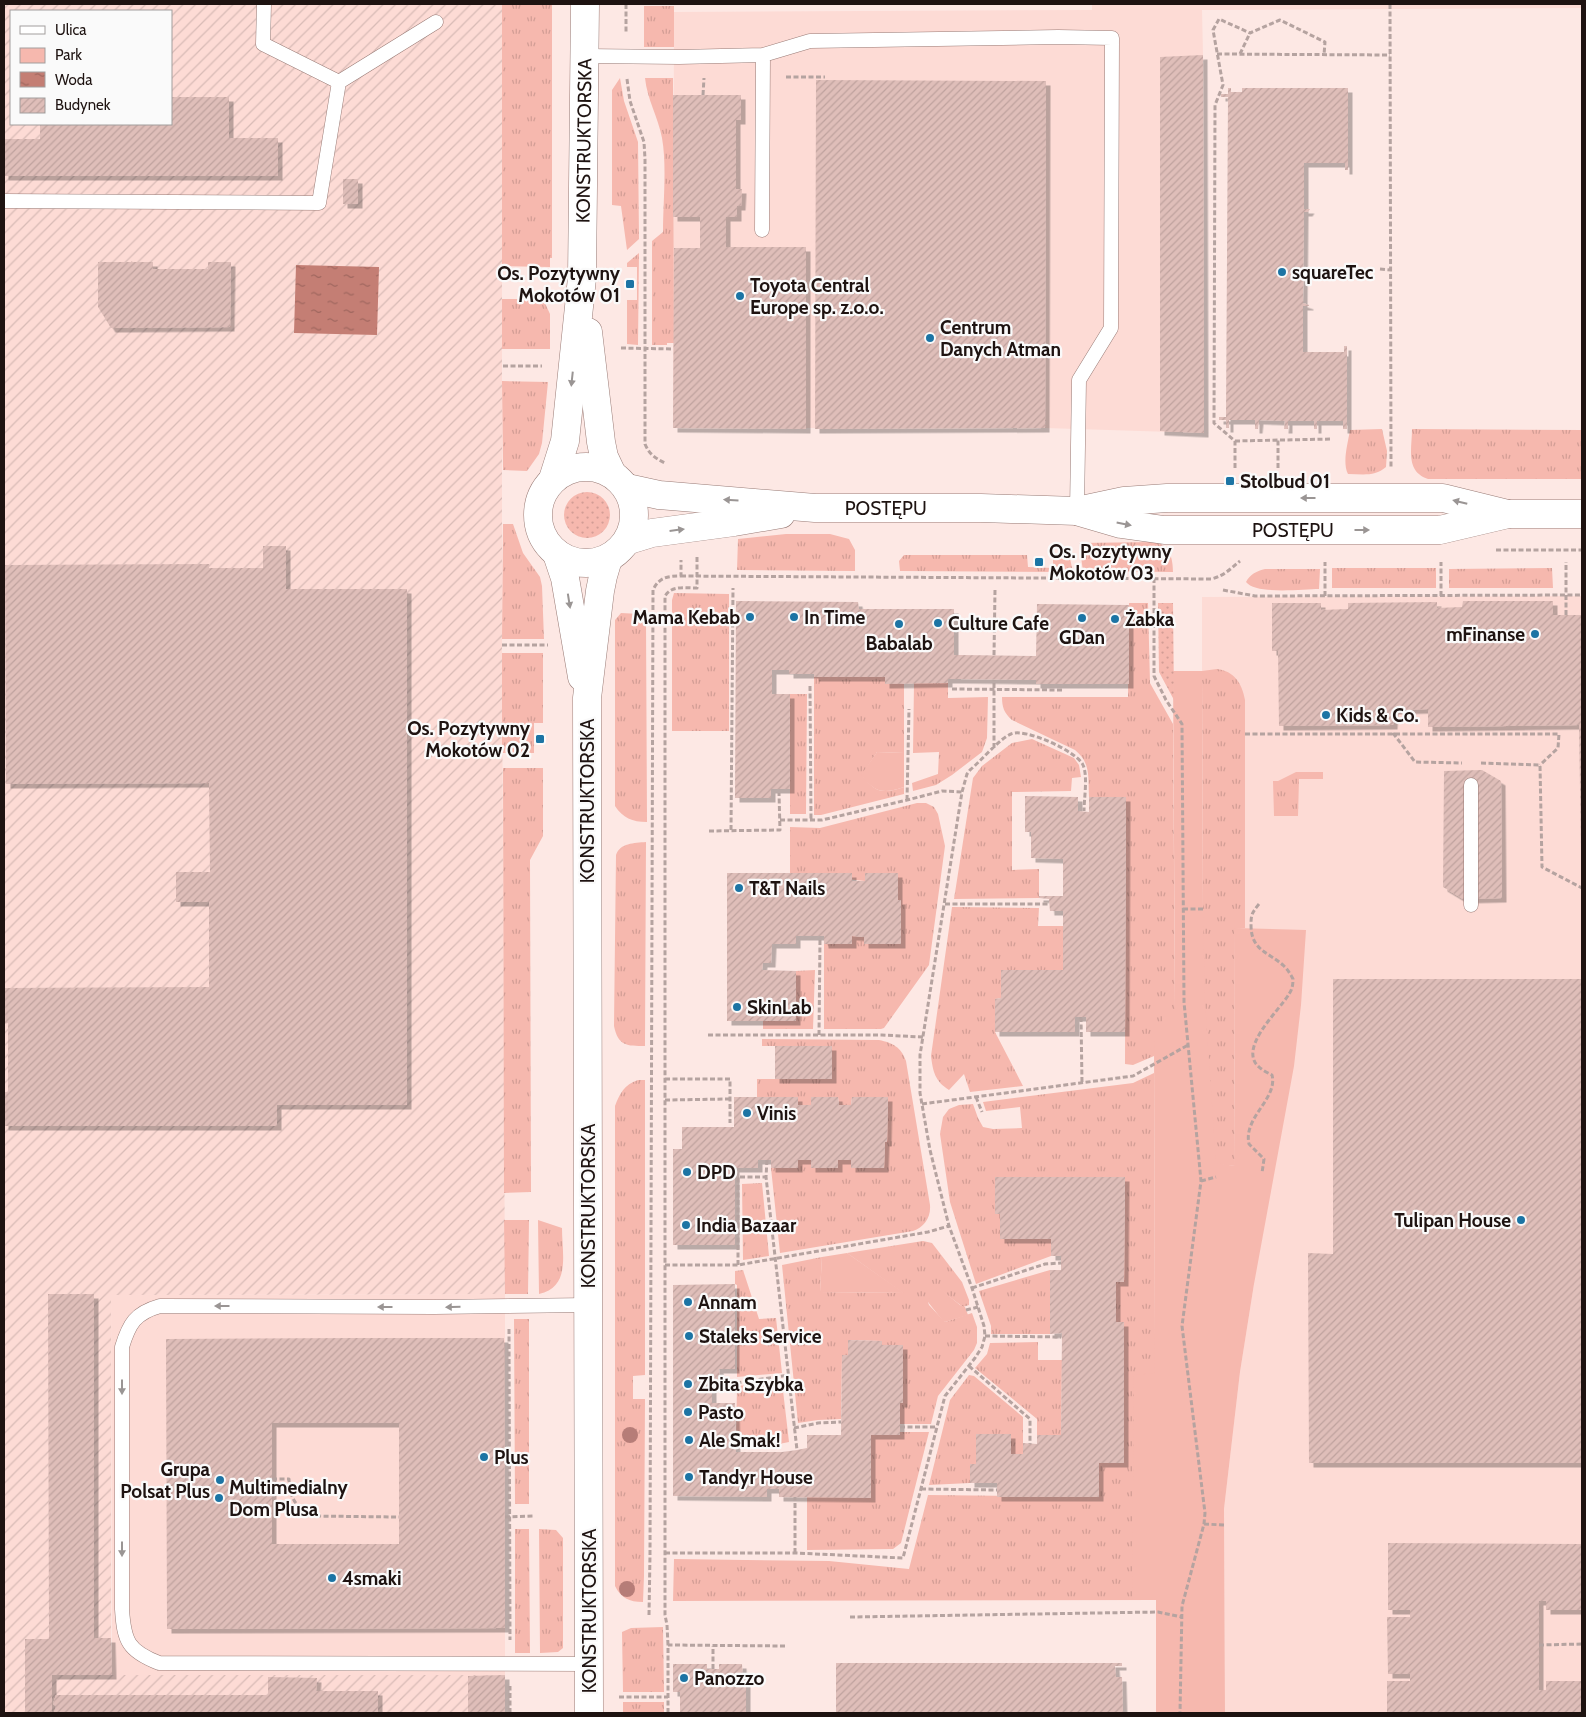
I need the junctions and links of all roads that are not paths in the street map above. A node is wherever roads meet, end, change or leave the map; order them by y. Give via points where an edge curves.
1 (264, 4) edge
2 (585, 4) edge
3 (436, 22) dead end
4 (763, 55) junction
5 (585, 56) junction
6 (339, 82) junction
7 (4, 201) edge
8 (762, 230) dead end
9 (582, 278) junction
10 (553, 479) junction
11 (619, 481) junction
12 (1190, 498) junction
13 (815, 508) junction
14 (1078, 511) junction
15 (1508, 514) junction
16 (1582, 514) edge
17 (1190, 530) junction
18 (629, 540) junction
19 (557, 554) junction
20 (608, 559) junction
21 (587, 698) junction
22 (1471, 785) dead end
23 (1471, 905) dead end
24 (588, 1305) junction
25 (589, 1664) junction
26 (589, 1713) edge

1 - 6 lane via 263,44
2 - 5 street, KONSTRUKTORSKA
3 - 6 lane
4 - 5 lane
4 - 8 lane
4 - 14 lane via 810,41 1112,38 1112,328 1079,380
5 - 9 street, KONSTRUKTORSKA
6 - 7 lane via 318,203
9 -> 10 street, KONSTRUKTORSKA via 565,441
9 - 11 street, KONSTRUKTORSKA via 601,442 604,457
10 - 11 street via 563,472 586,466 600,468
10 - 19 street via 538,503 538,520 542,535
13 -> 11 street, POSTĘPU via 659,495
11 - 18 street via 633,501 633,528
12 - 14 street, POSTĘPU via 1124,501
15 -> 12 street, POSTĘPU via 1443,498
12 - 17 lane
13 - 14 street, POSTĘPU
18 -> 13 street, POSTĘPU via 652,533
14 -> 17 street, POSTĘPU via 1121,524
15 - 16 street, POSTĘPU
17 -> 15 street, POSTĘPU via 1440,530
18 - 20 street
19 - 20 street via 579,563
19 -> 21 street, KONSTRUKTORSKA via 565,578
20 - 21 street, KONSTRUKTORSKA via 600,591
21 - 24 street, KONSTRUKTORSKA
22 - 23 lane
24 - 25 street, KONSTRUKTORSKA
24 -> 25 lane via 160,1306 139,1315 127,1329 122,1347 123,1630 129,1643 142,1656 159,1663
25 - 26 street, KONSTRUKTORSKA

